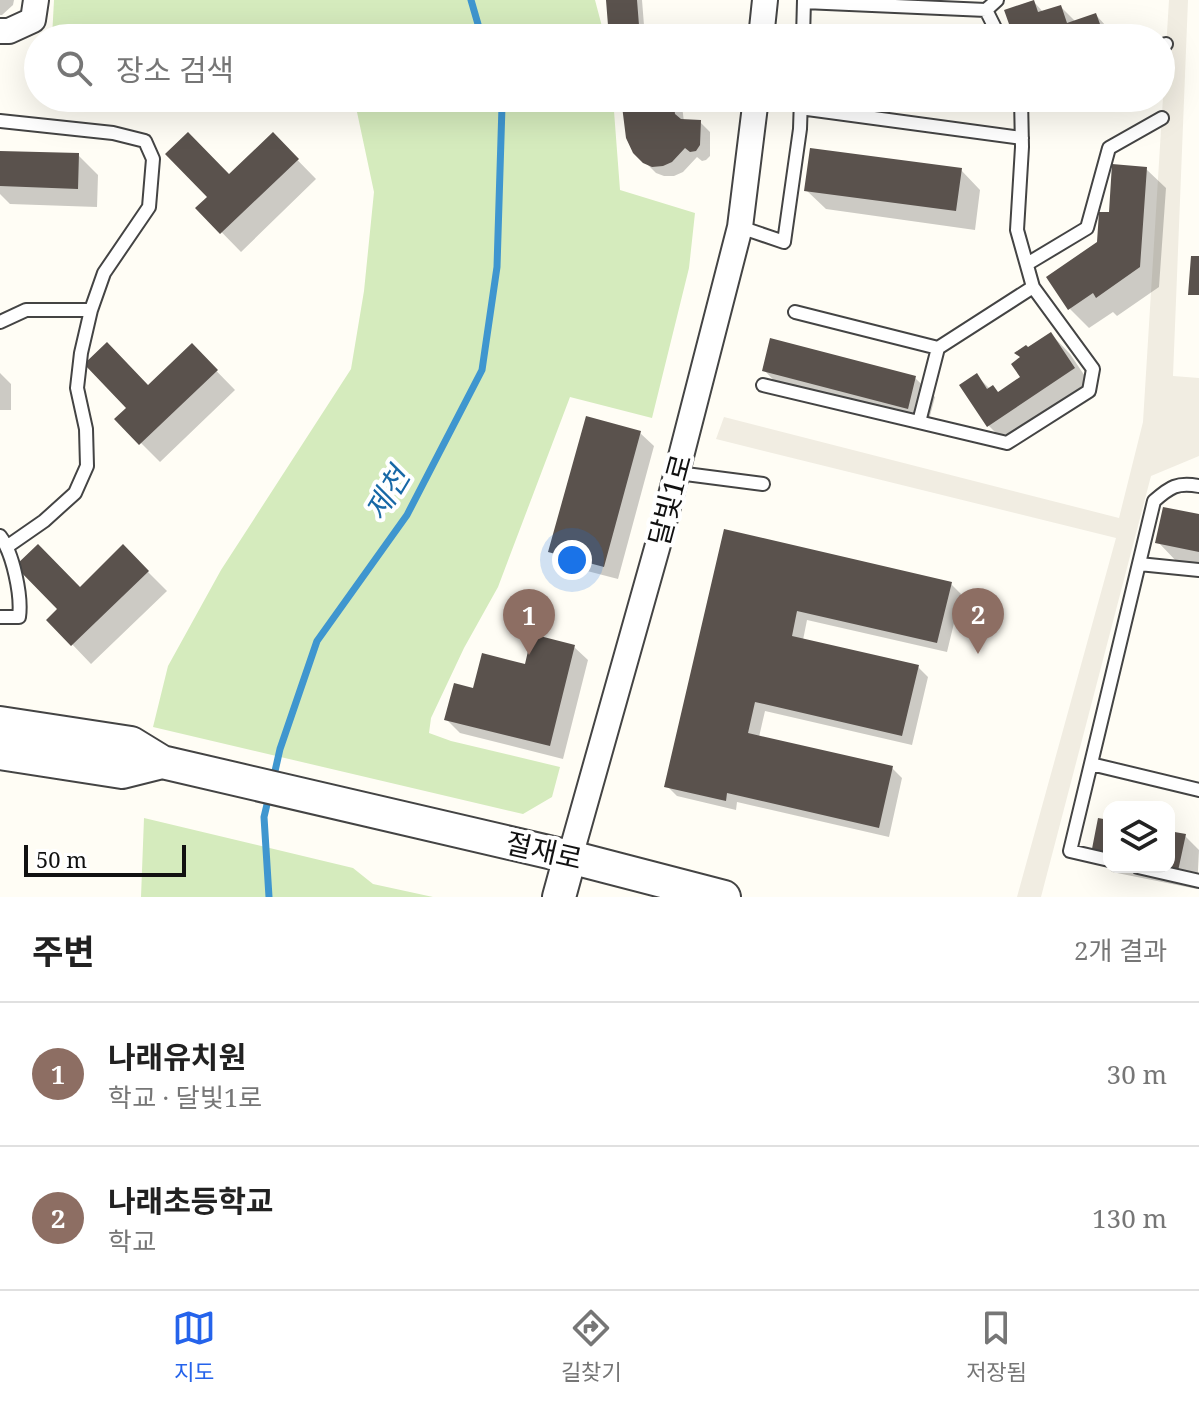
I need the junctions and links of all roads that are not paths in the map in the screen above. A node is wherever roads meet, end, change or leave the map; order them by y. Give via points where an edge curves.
1 (36, 0) edge
2 (765, 0) edge
3 (997, 0) edge
4 (804, 1) edge
5 (986, 10) junction
6 (24, 24) edge
7 (24, 24) edge
8 (762, 24) edge
9 (803, 24) edge
10 (993, 24) edge
11 (0, 31) edge
12 (754, 112) edge
13 (800, 112) edge
14 (858, 112) edge
15 (1023, 112) edge
16 (1162, 118) dead end
17 (0, 121) edge
18 (1022, 138) junction
19 (740, 227) junction
20 (1027, 264) junction
21 (1033, 287) junction
22 (91, 310) junction
23 (795, 312) dead end
24 (0, 322) edge
25 (938, 348) junction
26 (763, 385) dead end
27 (919, 422) junction
28 (678, 473) junction
29 (763, 484) dead end
30 (1199, 486) edge
31 (4, 541) edge
32 (1139, 564) junction
33 (1199, 570) edge
34 (0, 617) edge
35 (0, 723) edge
36 (0, 753) edge
37 (162, 762) junction
38 (1091, 764) junction
39 (1199, 790) edge
40 (570, 857) junction
41 (1103, 859) edge
42 (1164, 873) edge
43 (1199, 881) edge
44 (559, 897) edge
45 (724, 897) edge

1 - 7 street via 33,20
2 - 8 street
3 - 5 lane
4 - 5 lane
4 - 9 lane
5 - 10 lane
6 - 11 street
12 - 19 street, 달빛1로
13 - 19 lane via 784,242
14 - 18 lane
15 - 18 lane
16 - 20 lane via 1109,148 1087,228
17 - 22 lane via 145,141 153,159 149,207 104,273
18 - 20 lane via 1017,230
19 - 28 street, 달빛1로
20 - 21 lane
21 - 25 lane
21 - 27 lane via 1093,369 1089,391 1007,443
22 - 24 lane via 26,310
22 - 31 lane via 77,388 87,466 75,493 44,521
23 - 25 lane
25 - 27 lane
26 - 27 lane
28 - 29 lane
28 - 40 street, 달빛1로
30 - 32 lane via 1170,487 1154,501
31 - 34 lane via 21,605 19,617
32 - 33 lane
32 - 38 lane
35 - 37 street via 131,743
36 - 37 street via 122,772
37 - 40 street, 절재로
38 - 39 lane
38 - 41 lane via 1070,851
40 - 44 street, 달빛1로
40 - 45 street, 절재로
42 - 43 lane

